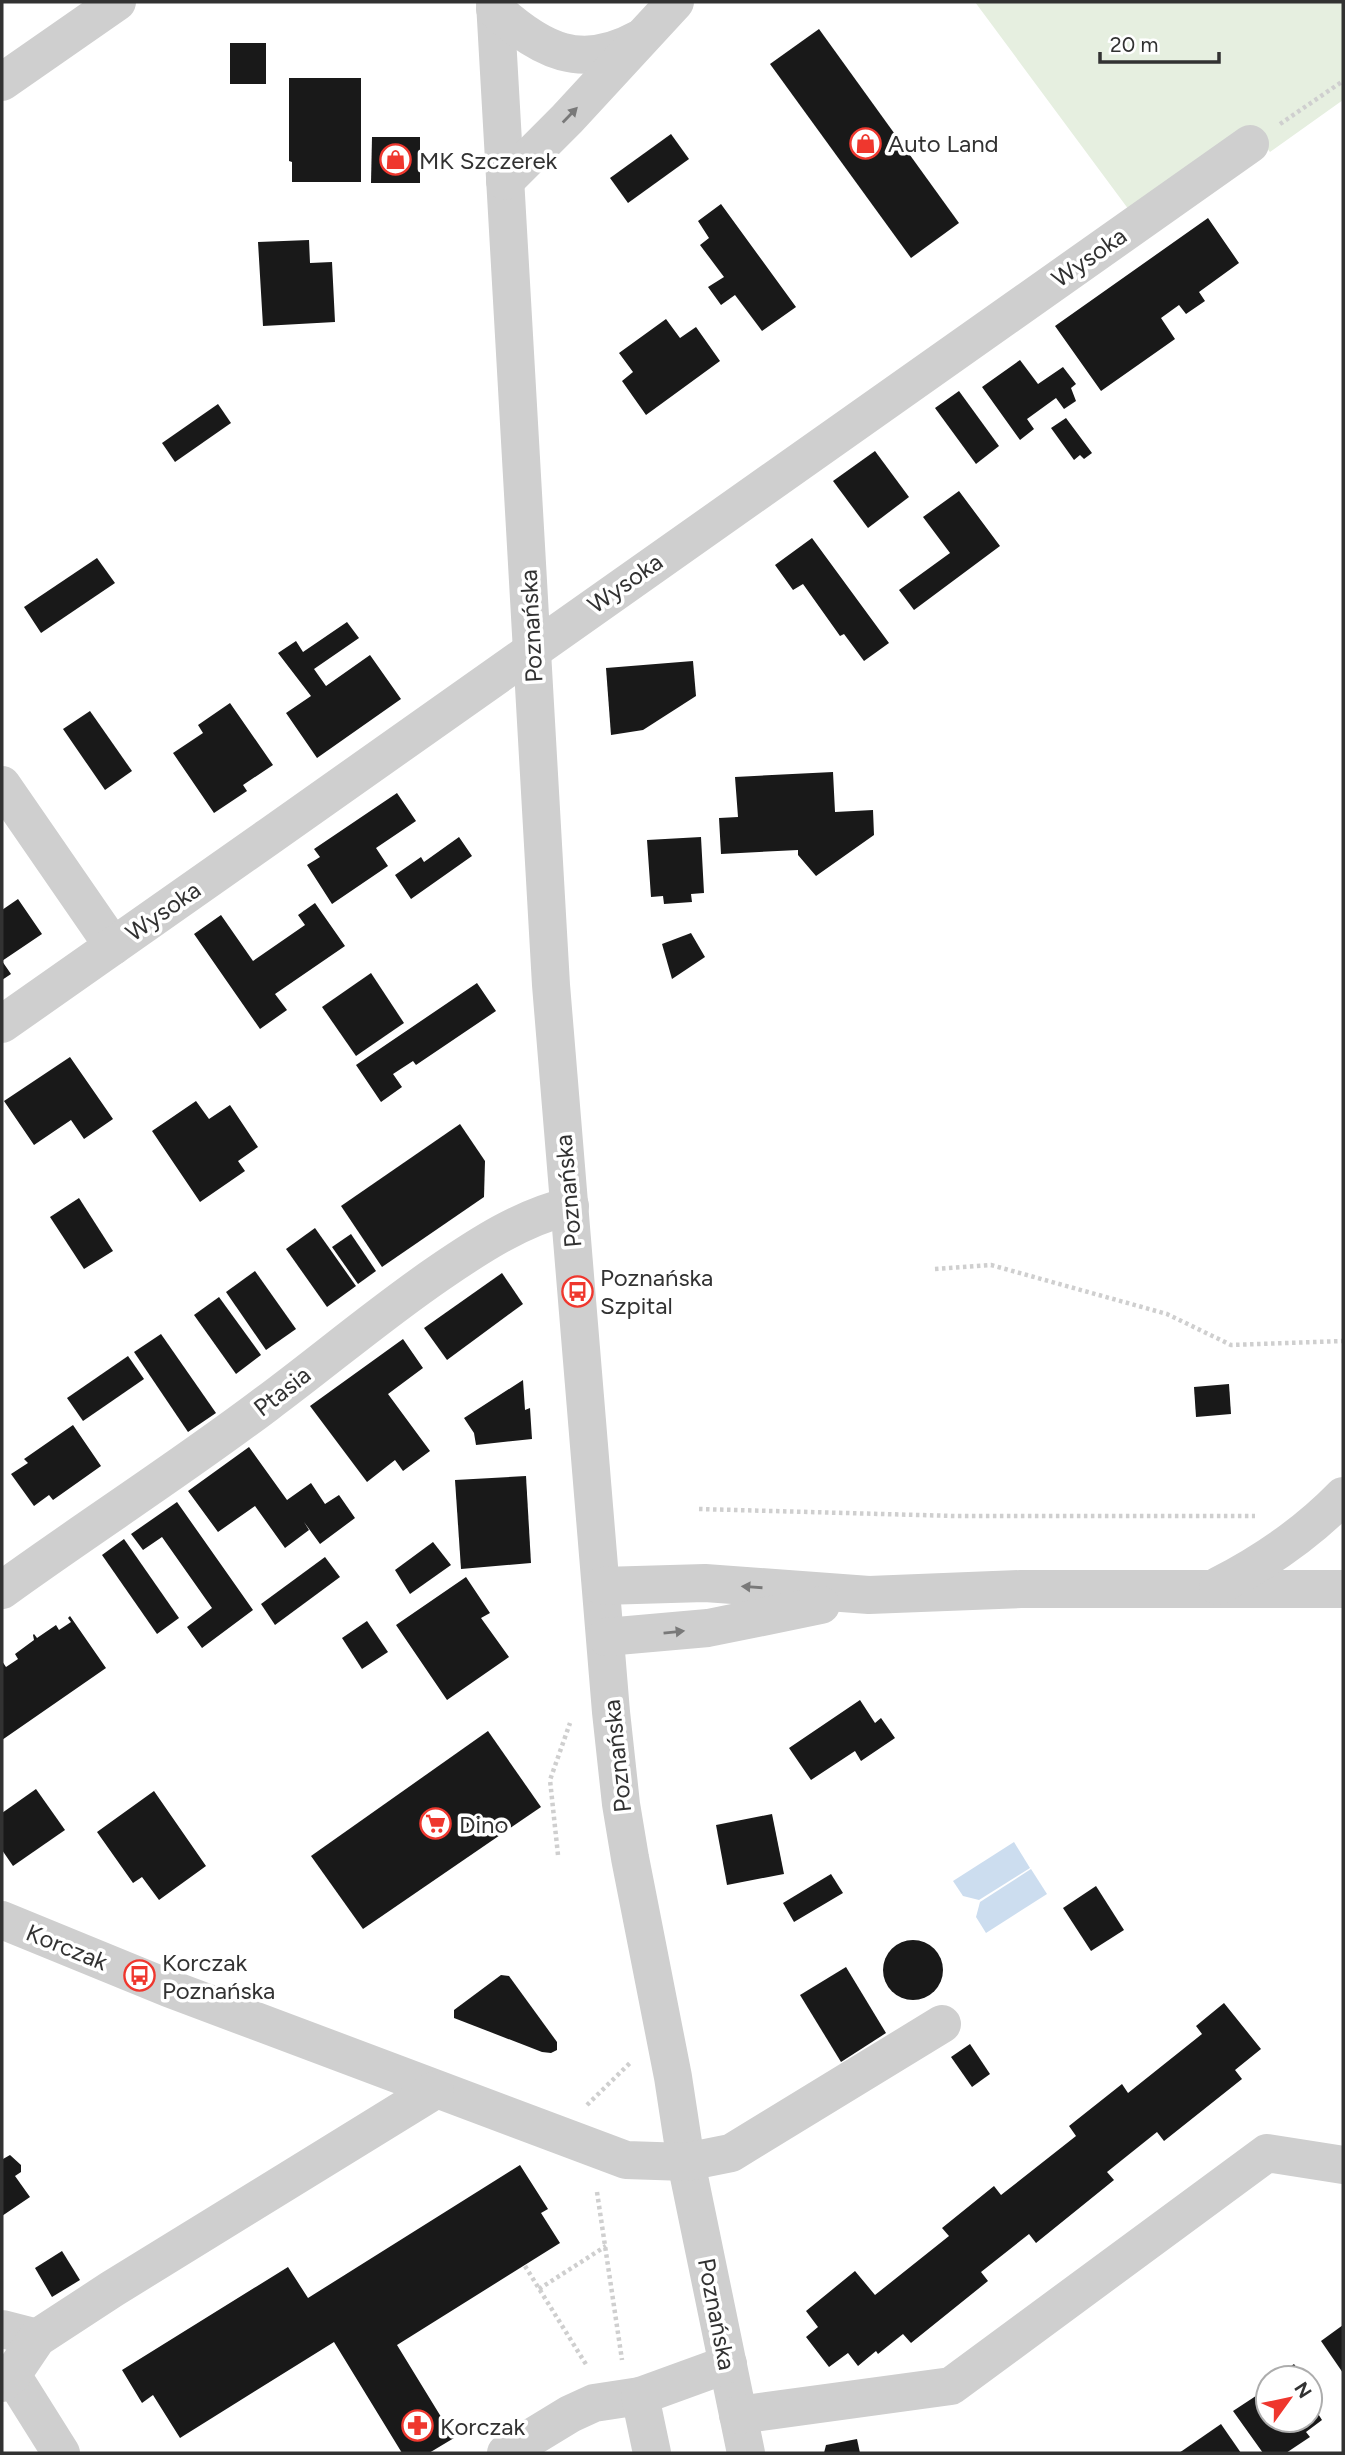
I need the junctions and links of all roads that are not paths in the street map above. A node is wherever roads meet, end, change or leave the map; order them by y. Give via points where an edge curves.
1 (117, 2) edge
2 (675, 2) edge
3 (495, 5) edge
4 (639, 39) junction
5 (2, 82) edge
6 (1250, 144) road end
7 (505, 181) junction
8 (532, 651) junction
9 (2, 785) edge
10 (113, 946) junction
11 (2, 1024) edge
12 (570, 1206) junction
13 (1333, 1506) edge
14 (602, 1586) junction
15 (1213, 1589) junction
16 (1343, 1589) edge
17 (2, 1590) edge
18 (869, 1595) junction
19 (606, 1637) junction
20 (2, 1920) edge
21 (942, 2024) dead end
22 (435, 2090) junction
23 (686, 2162) junction
24 (1343, 2165) edge
25 (19, 2334) edge
26 (728, 2364) junction
27 (7, 2379) edge
28 (640, 2396) junction
29 (738, 2415) junction
30 (61, 2453) edge
31 (506, 2453) edge
32 (652, 2453) edge
33 (746, 2453) edge

1 - 5 street
2 - 4 street
3 - 4 street via 528,36 562,52 604,54
3 - 7 street, Poznańska
7 -> 4 street
6 - 8 street, Wysoka
7 - 8 street, Poznańska
8 - 10 street, Wysoka
8 - 12 street, Poznańska
9 - 10 street
10 - 11 street, Wysoka
12 - 14 street, Poznańska
12 - 17 street, Ptasia via 501,1233 464,1256 219,1439
13 - 15 street via 1270,1557
18 -> 14 street via 705,1583
14 - 19 street, Poznańska
15 - 16 street
15 - 18 street
19 -> 18 street via 708,1628
19 - 23 street, Poznańska via 621,1804
20 - 22 street, Korczak
21 - 23 street, Korczak via 732,2153
22 - 23 street, Korczak via 625,2160
22 - 25 street via 136,2274
23 - 26 street, Poznańska
24 - 29 street via 1267,2153 951,2386
25 - 27 street
26 - 28 street
26 - 29 street, Poznańska
27 - 30 street
28 - 31 street via 594,2403
28 - 32 street
29 - 33 street, Poznańska

